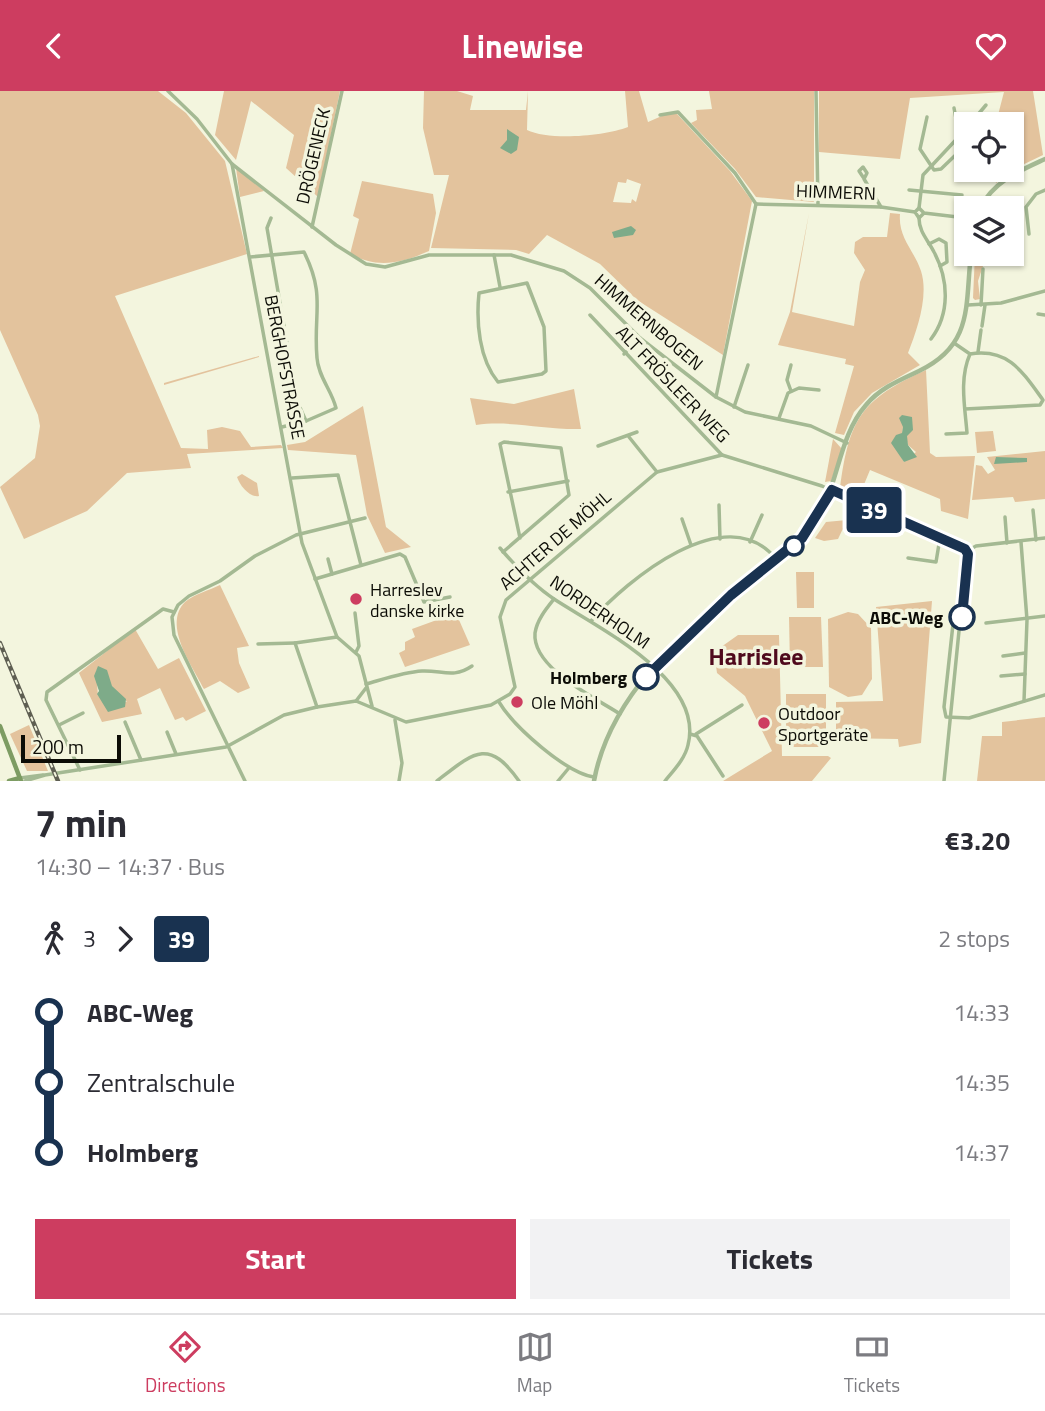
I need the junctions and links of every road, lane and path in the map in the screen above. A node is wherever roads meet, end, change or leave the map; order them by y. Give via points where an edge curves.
1 (168, 91) edge
2 (342, 91) edge
3 (816, 91) edge
4 (176, 94) edge
5 (986, 105) dead end
6 (954, 109) dead end
7 (955, 112) edge
8 (980, 112) edge
9 (660, 115) dead end
10 (927, 117) dead end
11 (954, 141) edge
12 (954, 157) edge
13 (1045, 159) edge
14 (232, 164) junction
15 (930, 166) junction
16 (863, 177) dead end
17 (909, 190) dead end
18 (1045, 190) edge
19 (921, 191) junction
20 (962, 195) dead end
21 (987, 196) edge
22 (756, 204) junction
23 (818, 205) junction
24 (881, 207) junction
25 (919, 208) junction
26 (915, 212) junction
27 (924, 213) junction
28 (954, 217) edge
29 (271, 218) dead end
30 (919, 218) junction
31 (312, 226) junction
32 (1029, 234) dead end
33 (929, 244) junction
34 (272, 254) junction
35 (494, 255) junction
36 (250, 257) junction
37 (940, 266) junction
38 (970, 266) edge
39 (983, 269) dead end
40 (500, 287) junction
41 (1045, 291) edge
42 (968, 305) junction
43 (983, 305) junction
44 (1038, 313) dead end
45 (590, 315) dead end
46 (1045, 315) edge
47 (640, 338) junction
48 (931, 339) dead end
49 (954, 344) junction
50 (978, 352) junction
51 (624, 354) junction
52 (970, 354) junction
53 (748, 365) dead end
54 (791, 365) dead end
55 (819, 390) dead end
56 (791, 391) junction
57 (716, 397) junction
58 (1044, 403) edge
59 (734, 407) junction
60 (965, 409) junction
61 (779, 418) junction
62 (306, 421) junction
63 (282, 427) junction
64 (637, 432) dead end
65 (946, 434) dead end
66 (629, 437) junction
67 (847, 443) junction
68 (598, 446) dead end
69 (722, 455) junction
70 (657, 472) junction
71 (292, 478) junction
72 (568, 481) junction
73 (832, 490) junction
74 (508, 492) junction
75 (719, 505) dead end
76 (1033, 510) dead end
77 (762, 516) dead end
78 (1005, 517) dead end
79 (365, 518) dead end
80 (682, 519) dead end
81 (349, 522) junction
82 (301, 533) junction
83 (520, 538) junction
84 (940, 538) junction
85 (1045, 538) edge
86 (719, 539) junction
87 (1036, 540) junction
88 (750, 542) junction
89 (1021, 542) junction
90 (1007, 544) junction
91 (691, 545) junction
92 (967, 551) junction
93 (908, 558) dead end
94 (328, 559) dead end
95 (776, 559) junction
96 (361, 565) junction
97 (332, 573) junction
98 (315, 579) junction
99 (529, 580) junction
100 (450, 597) dead end
101 (964, 598) junction
102 (554, 599) junction
103 (174, 611) junction
104 (355, 613) dead end
105 (1045, 617) edge
106 (1027, 620) junction
107 (591, 621) junction
108 (986, 623) dead end
109 (337, 637) junction
110 (295, 643) junction
111 (258, 644) dead end
112 (356, 652) junction
113 (1026, 653) junction
114 (1003, 656) dead end
115 (472, 666) dead end
116 (654, 667) junction
117 (1025, 674) junction
118 (1001, 676) dead end
119 (366, 686) junction
120 (1045, 695) edge
121 (356, 701) junction
122 (1024, 701) junction
123 (499, 702) junction
124 (742, 705) dead end
125 (317, 707) junction
126 (373, 708) junction
127 (83, 713) dead end
128 (620, 714) junction
129 (951, 719) junction
130 (395, 720) junction
131 (125, 722) dead end
132 (60, 725) junction
133 (0, 726) edge
134 (167, 732) dead end
135 (690, 734) junction
136 (696, 734) junction
137 (226, 747) junction
138 (176, 754) junction
139 (141, 760) junction
140 (569, 768) junction
141 (80, 770) junction
142 (723, 776) dead end
143 (594, 779) edge
144 (22, 780) edge
145 (9, 781) edge
146 (245, 781) edge
147 (399, 781) edge
148 (438, 781) edge
149 (519, 781) edge
150 (558, 781) edge
151 (665, 781) edge
152 (944, 781) edge

1 - 4 street, BERGHOFSTRASSE
2 - 31 street, DRÖGENECK
3 - 23 street
4 - 14 street, BERGHOFSTRASSE
5 - 8 street
6 - 7 street
9 - 22 street via 678,112 735,173
10 - 15 street via 919,144
11 - 15 street
12 - 15 street via 941,169
13 - 21 street via 1002,181
14 - 31 street
14 - 36 street, BERGHOFSTRASSE
15 - 19 street via 923,175
16 - 24 street
17 - 19 street
18 - 32 street via 1026,207
19 - 20 street
19 - 25 street
22 - 23 street, HIMMERN
22 - 57 street
23 - 24 street, HIMMERN
24 - 26 street, HIMMERN
25 - 26 street
25 - 27 street
26 - 30 street
27 - 28 street
27 - 30 street
29 - 34 street via 267,227
30 - 33 street
31 - 35 street via 352,257 375,266 429,255
33 - 37 street
33 - 37 street via 939,239 946,243 947,262
34 - 36 street
34 - 62 street via 297,401
34 - 62 street via 304,251 316,275 320,295 317,359 336,407
35 - 40 street
35 - 47 street, HIMMERNBOGEN via 518,255 549,265 590,288
36 - 63 street, BERGHOFSTRASSE
37 - 48 street via 944,314
38 - 42 street
39 - 43 street
40 - 40 street via 527,283 533,292 546,339 546,371 542,375 501,382 491,371 479,332 479,293
41 - 43 street
42 - 43 street
42 - 49 street
43 - 50 street
44 - 46 street
45 - 51 street, ALT FRÖSLEER WEG
47 - 51 street
47 - 57 street, HIMMERNBOGEN
49 - 52 street
49 - 67 street via 933,364 873,397 858,416
50 - 52 street
50 - 58 street via 1006,357
51 - 69 street, ALT FRÖSLEER WEG
52 - 60 street via 963,378
53 - 59 street
54 - 56 street via 787,380
55 - 56 street
56 - 61 street via 784,398
57 - 59 street, HIMMERNBOGEN
58 - 60 street
59 - 61 street, HIMMERNBOGEN
60 - 65 street via 967,433
61 - 67 street, HIMMERNBOGEN via 811,426
62 - 63 street
63 - 71 street, BERGHOFSTRASSE
64 - 66 street
66 - 68 street
66 - 70 street
67 - 73 street
69 - 70 street, ACHTER DE MÖHL
69 - 73 street, ALT FRÖSLEER WEG
70 - 99 street, ACHTER DE MÖHL
71 - 81 street via 338,475
71 - 82 street, BERGHOFSTRASSE
72 - 74 street
72 - 74 street via 561,448 505,442 500,446
72 - 83 street via 569,495
73 - 84 street, ALT FRÖSLEER WEG
73 - 95 street via 802,538
74 - 83 street
75 - 86 street
76 - 87 street
77 - 88 street
78 - 90 street
79 - 81 street
80 - 91 street
81 - 82 street
81 - 96 street
82 - 98 street, BERGHOFSTRASSE
82 - 103 street via 189,596
83 - 99 street, NORDERHOLM via 502,550
84 - 92 street, ALT FRÖSLEER WEG
84 - 93 street via 936,562
85 - 87 street
86 - 88 street
86 - 91 street
87 - 89 street
88 - 95 street via 765,547
89 - 90 street
89 - 106 street
90 - 92 street
91 - 107 street via 639,577
92 - 101 street
94 - 97 street
95 - 116 street
96 - 97 street
96 - 100 street via 403,555 424,602
97 - 98 street
98 - 109 street, BERGHOFSTRASSE
99 - 102 street, NORDERHOLM
99 - 123 street, ACHTER DE MÖHL via 506,600 500,612 515,687
101 - 129 street
101 - 129 street via 954,615 944,707
102 - 107 street, NORDERHOLM
102 - 128 street via 537,627 540,655 551,668
103 - 132 street via 163,609 145,619 47,692
103 - 137 street via 174,635
104 - 112 street
105 - 106 street
106 - 108 street
106 - 113 street
107 - 116 street, NORDERHOLM
109 - 110 street
109 - 112 street
110 - 111 street
110 - 125 street
112 - 119 street
113 - 114 street
113 - 117 street
115 - 119 street via 445,675 421,671
116 - 128 street
116 - 135 street, NORDERHOLM via 680,700
117 - 118 street
117 - 122 street
119 - 121 street
119 - 126 street
120 - 122 street
121 - 125 street
121 - 126 street
122 - 129 street
123 - 130 street via 412,722
123 - 140 street via 511,719
124 - 136 street
125 - 137 street via 284,715
126 - 130 street
127 - 132 street
128 - 143 street via 603,745
129 - 152 street
130 - 147 street via 402,763
131 - 139 street
132 - 141 street
133 - 144 main road
134 - 138 street
135 - 136 street
135 - 151 street via 683,757
136 - 142 street
137 - 138 street
137 - 146 street
138 - 139 street
139 - 141 street
140 - 143 street
140 - 150 street
141 - 144 street
144 - 145 main road
148 - 149 street via 470,757 488,754 502,758

